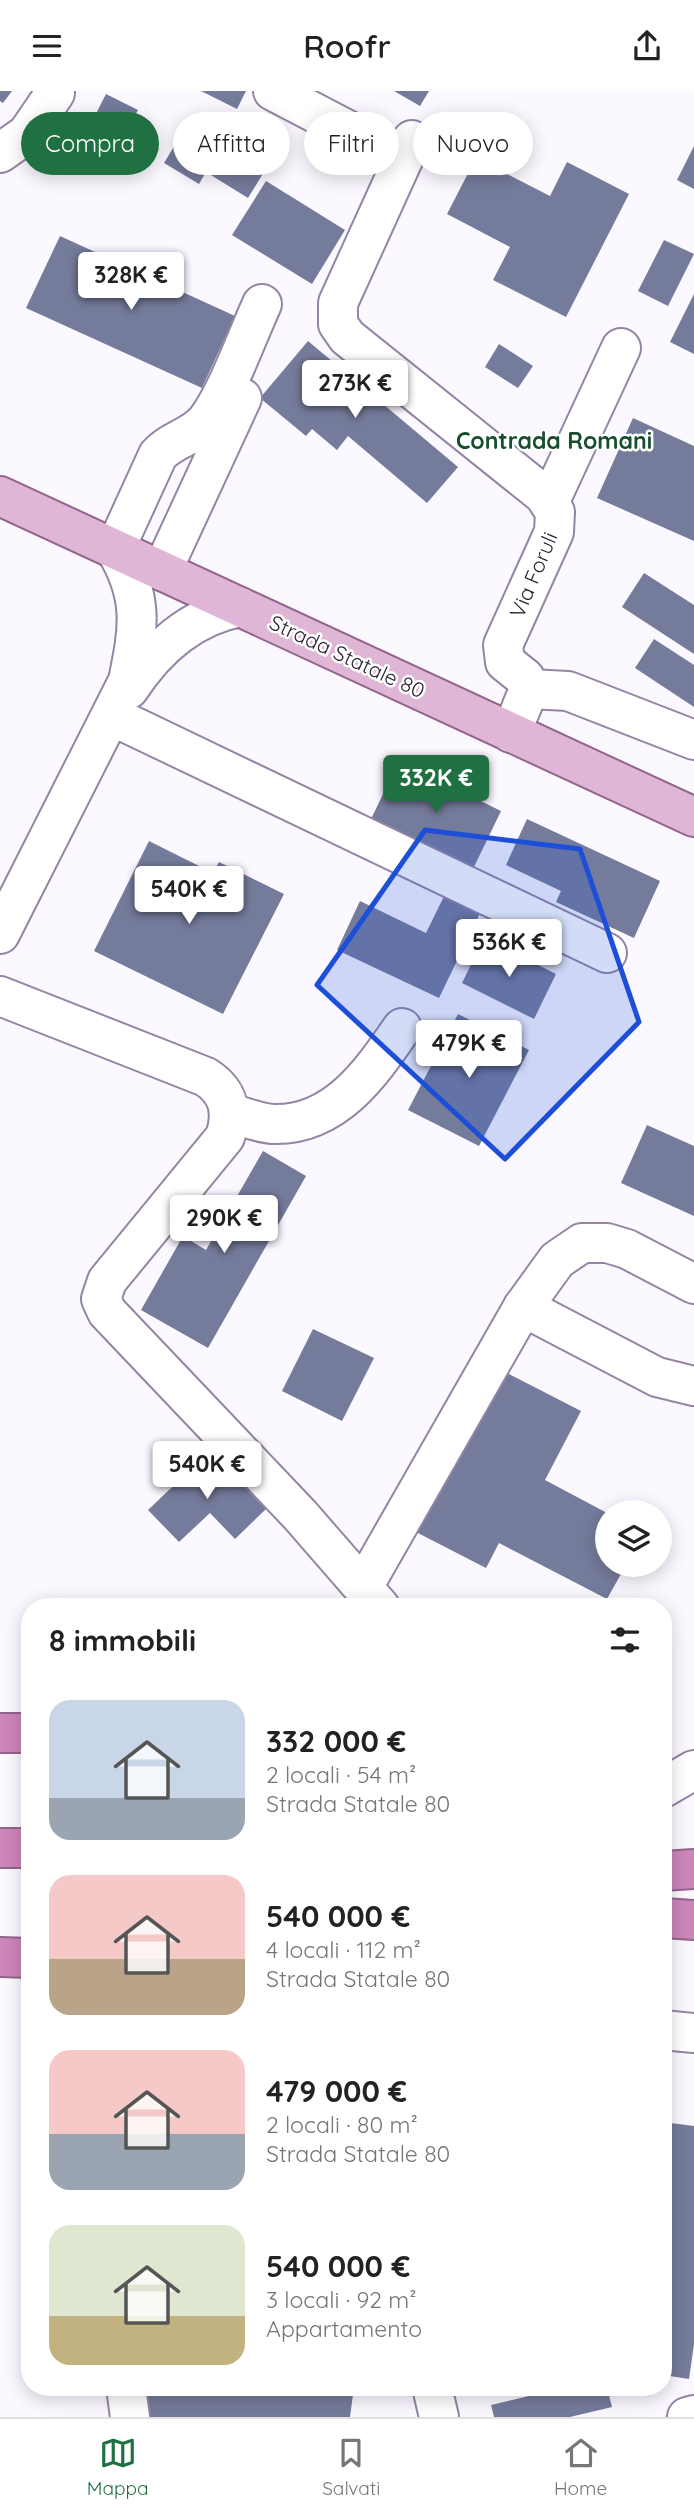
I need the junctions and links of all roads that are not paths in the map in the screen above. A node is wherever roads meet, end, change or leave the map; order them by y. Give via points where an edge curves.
1 (272, 91) edge
2 (55, 93) dead end
3 (0, 153) edge
4 (621, 348) dead end
5 (0, 496) edge
6 (550, 501) junction
7 (115, 549) junction
8 (171, 575) junction
9 (240, 607) junction
10 (154, 633) junction
11 (529, 689) junction
12 (115, 711) junction
13 (511, 733) junction
14 (694, 740) edge
15 (694, 817) edge
16 (0, 934) edge
17 (607, 953) dead end
18 (0, 996) edge
19 (402, 1028) dead end
20 (230, 1114) junction
21 (694, 1284) edge
22 (523, 1307) junction
23 (694, 1386) edge
24 (371, 1597) edge
25 (0, 1733) edge
26 (21, 1733) edge
27 (694, 1770) edge
28 (672, 1783) edge
29 (0, 1848) edge
30 (21, 1848) edge
31 (694, 1869) edge
32 (672, 1870) edge
33 (672, 1919) edge
34 (694, 1920) edge
35 (0, 1957) edge
36 (21, 1958) edge
37 (672, 2031) edge
38 (694, 2032) edge
39 (127, 2396) edge
40 (434, 2396) edge
41 (694, 2415) edge
42 (130, 2417) edge
43 (439, 2417) edge
44 (687, 2417) edge

1 - 6 street, Via Foruli via 408,149 338,303 339,327
2 - 3 street via 27,134
4 - 6 street
5 - 7 main road, Strada Statale 80
6 - 11 street, Via Foruli via 556,516 554,532 502,650 505,662 525,678
7 - 8 main road, Strada Statale 80
7 - 8 street via 158,455 193,433 209,416 270,312
7 - 10 street
8 - 9 main road, Strada Statale 80
8 - 10 street via 186,592 186,609 181,624
9 - 10 street
9 - 13 main road, Strada Statale 80
10 - 12 street via 145,668
11 - 13 street
11 - 14 street via 568,691
12 - 16 street
12 - 17 street
13 - 15 main road, Strada Statale 80
18 - 20 street via 206,1077 223,1091
19 - 20 street via 372,1071 334,1105 272,1123
20 - 24 street via 219,1146 107,1281 101,1299 107,1312 300,1515
21 - 22 street via 627,1249 588,1242 557,1260
22 - 23 street via 657,1377
22 - 24 street
25 - 26 highway
27 - 28 street
29 - 30 highway
31 - 32 highway
33 - 34 highway
35 - 36 highway
37 - 38 street
39 - 42 street
40 - 43 street
41 - 44 street

